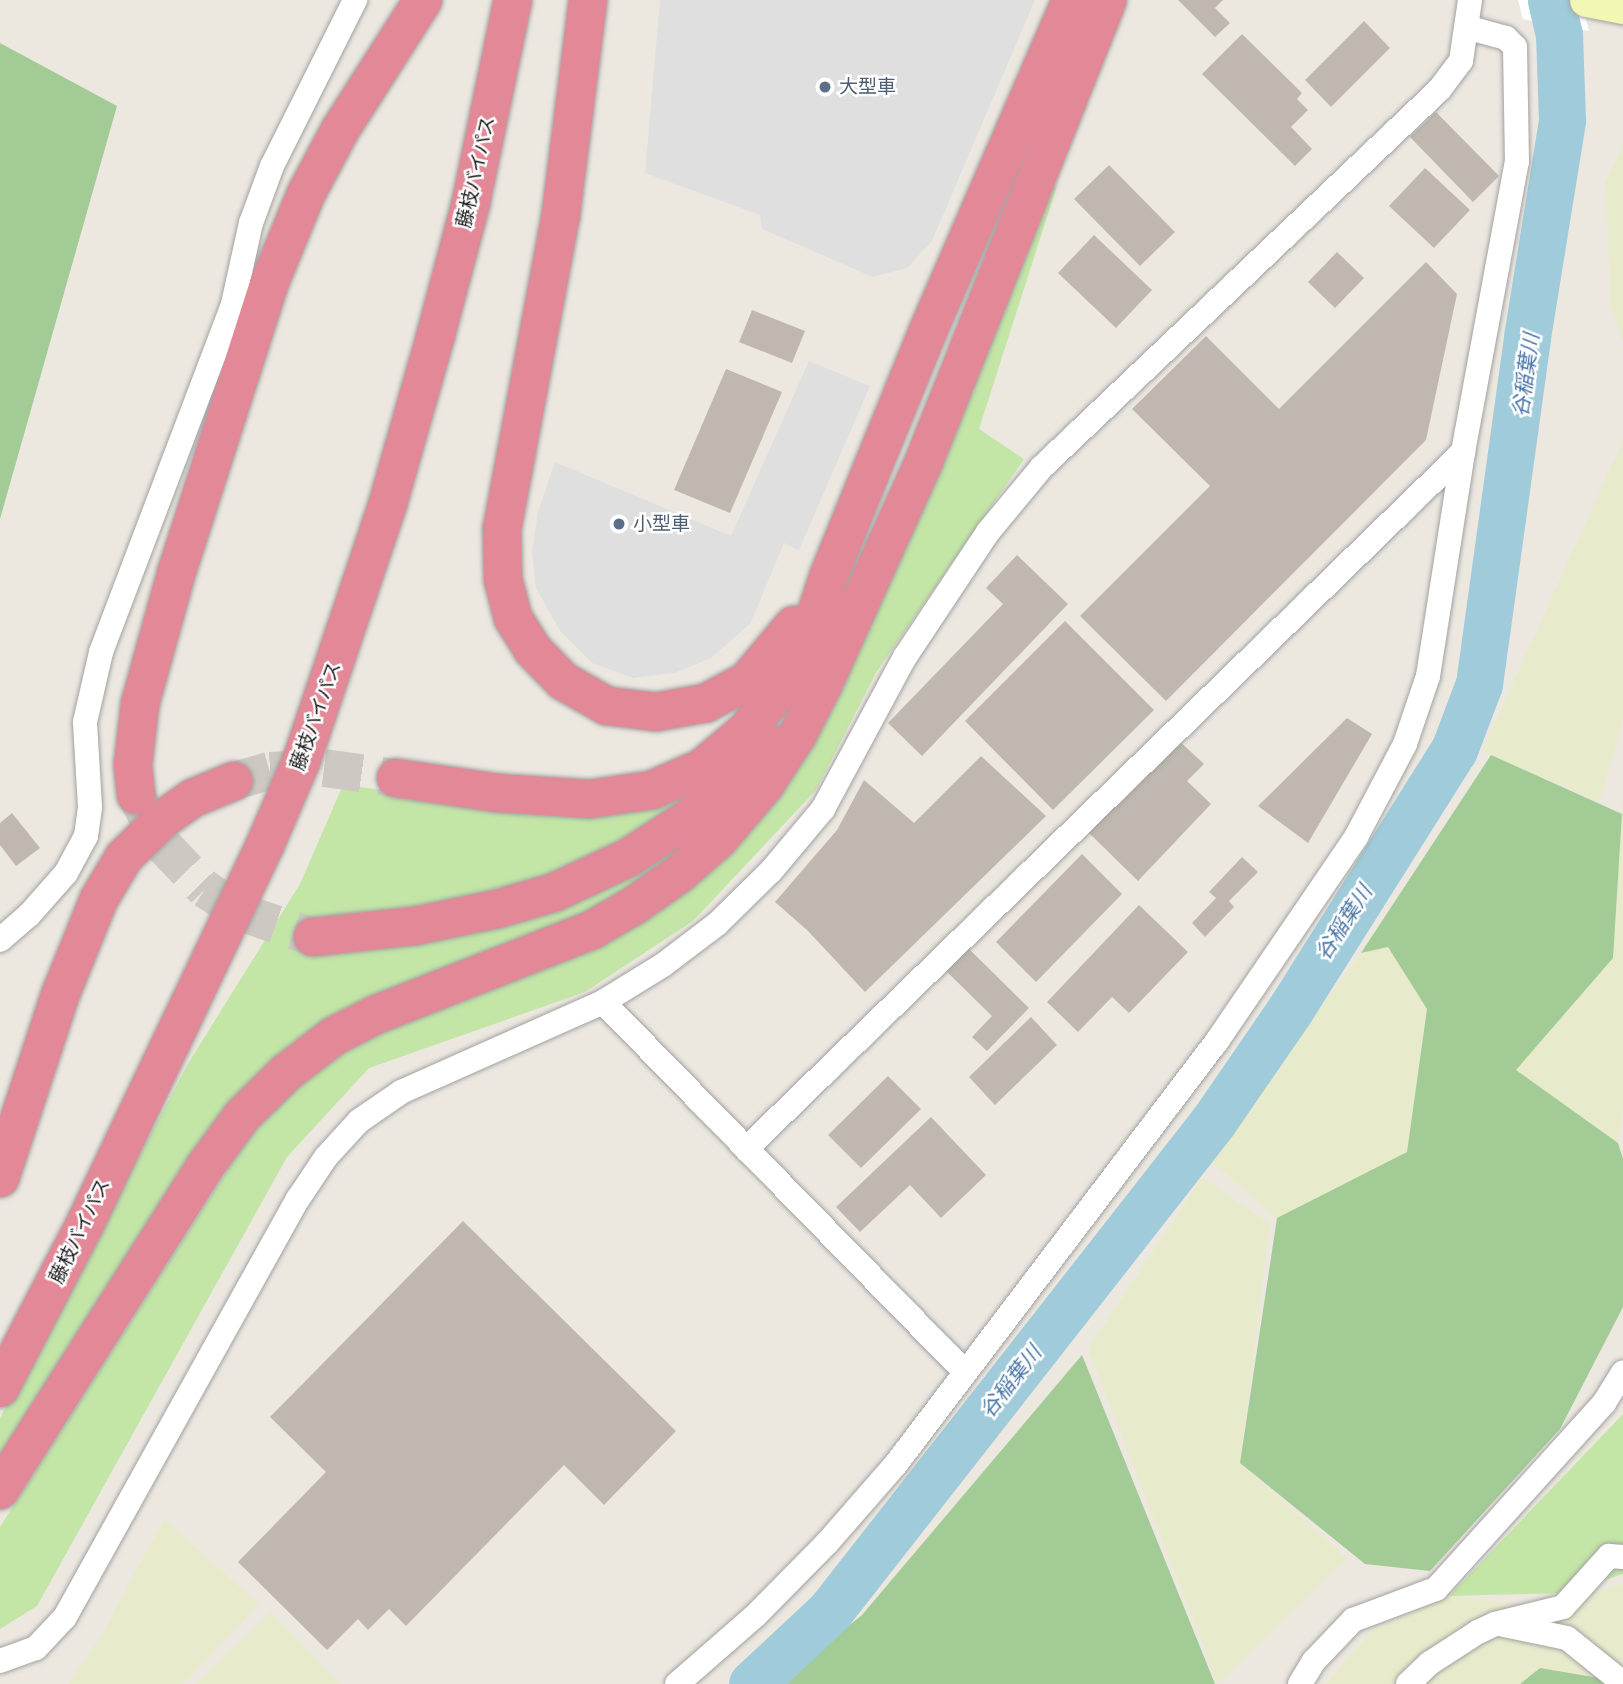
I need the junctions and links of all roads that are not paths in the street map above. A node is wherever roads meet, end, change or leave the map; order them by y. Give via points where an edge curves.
1 (355, 0) edge
2 (423, 0) edge
3 (513, 0) edge
4 (587, 0) edge
5 (1071, 0) edge
6 (1107, 0) edge
7 (1470, 0) edge
8 (1586, 0) edge
9 (1623, 7) edge
10 (1466, 27) junction
11 (928, 331) junction
12 (1464, 452) junction
13 (829, 575) junction
14 (866, 591) junction
15 (822, 685) junction
16 (396, 778) tunnel mouth
17 (234, 781) tunnel mouth
18 (136, 795) tunnel mouth
19 (313, 937) tunnel mouth
20 (0, 940) edge
21 (603, 1002) junction
22 (746, 1149) junction
23 (0, 1178) edge
24 (964, 1371) junction
25 (1623, 1372) edge
26 (0, 1388) edge
27 (0, 1490) edge
28 (1623, 1557) edge
29 (1495, 1624) junction
30 (0, 1661) edge
31 (1623, 1683) edge
32 (677, 1684) edge
33 (1300, 1684) edge
34 (1408, 1684) edge

1 - 20 street via 272,166 251,223 233,304 101,652 85,722 90,807 86,836 66,873
2 - 18 highway via 340,130 306,194 269,284 177,571 140,704 133,764
3 - 26 highway, 藤枝バイパス via 471,202 436,334 388,503 302,759 86,1222
4 - 13 highway via 561,214 502,528 503,579 513,618 531,649 563,681 607,706 656,712 706,703 747,681 779,646
5 - 11 highway
6 - 14 highway via 924,461
7 - 10 street
8 - 9 main road
10 - 12 street via 1506,38 1515,47 1517,162
10 - 21 street via 1461,61 1439,90 1042,467 988,531 905,657 823,809 771,871 717,924
11 - 13 highway
11 - 14 highway via 938,361 934,405 869,560
12 - 22 street
12 - 24 street via 1428,676 1405,744 1356,837 1217,1041
13 - 16 highway via 807,642 773,698 746,731 702,768 652,790 590,799 497,793
14 - 15 highway
15 - 19 highway via 760,758 691,817 628,858 555,892 497,909 415,926
15 - 27 highway via 798,734 764,786 719,839 679,874 592,930 375,1015 334,1036 286,1072 242,1116 204,1168
17 - 23 highway via 192,798 163,819 124,858 99,899 61,993
21 - 22 street
21 - 30 street via 401,1092 359,1121 326,1157 298,1199 65,1617 36,1648
22 - 24 street
24 - 32 street via 896,1464 827,1543 755,1616
25 - 33 street via 1604,1403 1436,1589 1353,1620 1314,1661
28 - 29 street via 1609,1556 1563,1607
29 - 31 street via 1566,1638
29 - 34 street via 1430,1662

